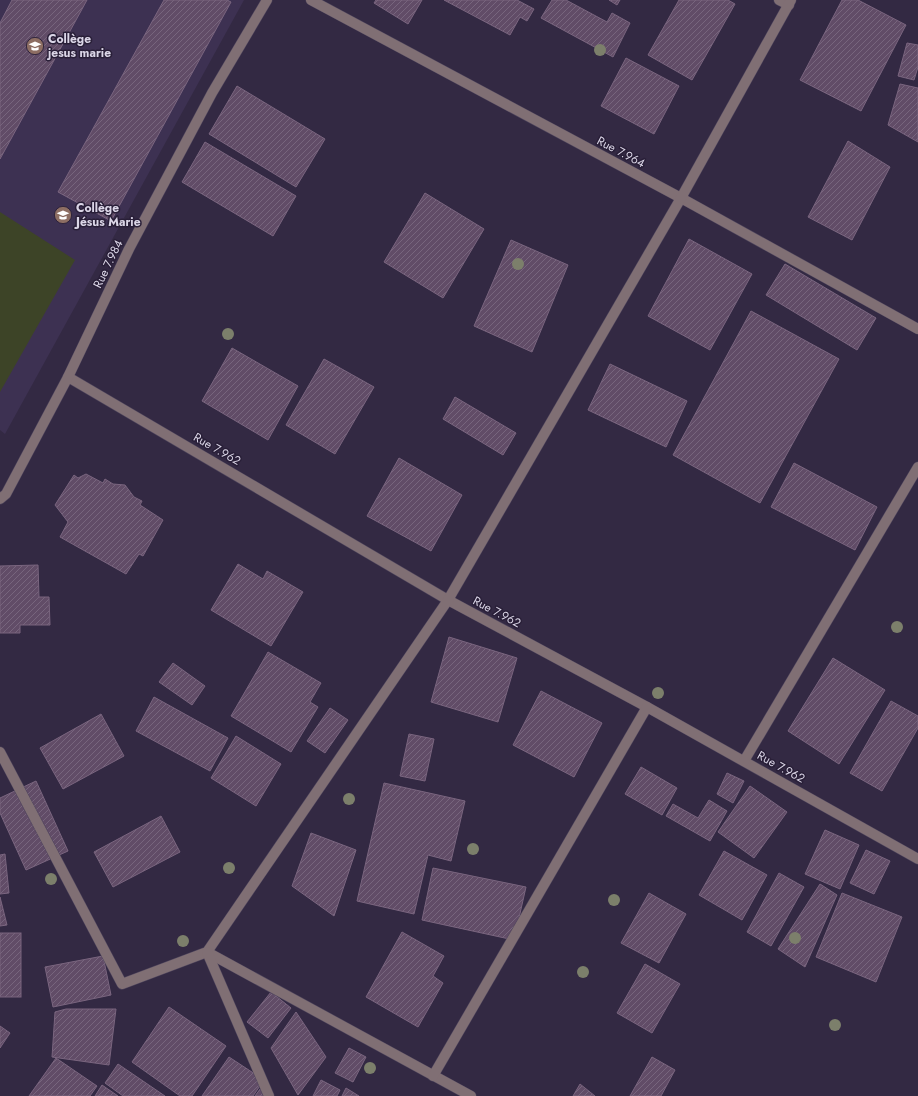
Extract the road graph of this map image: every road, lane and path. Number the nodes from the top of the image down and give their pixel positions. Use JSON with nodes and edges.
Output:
{"nodes":[{"id":1,"x":267,"y":0,"type":"edge"},
{"id":2,"x":311,"y":0,"type":"edge"},
{"id":3,"x":779,"y":0,"type":"edge"},
{"id":4,"x":790,"y":3,"type":"edge"},
{"id":5,"x":681,"y":198,"type":"junction"},
{"id":6,"x":918,"y":329,"type":"edge"},
{"id":7,"x":68,"y":378,"type":"junction"},
{"id":8,"x":918,"y":467,"type":"edge"},
{"id":9,"x":0,"y":499,"type":"edge"},
{"id":10,"x":448,"y":600,"type":"junction"},
{"id":11,"x":647,"y":707,"type":"junction"},
{"id":12,"x":0,"y":752,"type":"edge"},
{"id":13,"x":744,"y":761,"type":"junction"},
{"id":14,"x":918,"y":859,"type":"edge"},
{"id":15,"x":208,"y":952,"type":"junction"},
{"id":16,"x":433,"y":1076,"type":"junction"},
{"id":17,"x":269,"y":1096,"type":"edge"},
{"id":18,"x":471,"y":1096,"type":"edge"}],
"edges":[{"from":1,"to":7,"type":"street","name":"Rue 7.984"},
{"from":2,"to":5,"type":"street","name":"Rue 7.964"},
{"from":3,"to":4,"type":"street"},
{"from":4,"to":5,"type":"street"},
{"from":5,"to":6,"type":"street","name":"Rue 7.964"},
{"from":5,"to":10,"type":"street"},
{"from":7,"to":9,"type":"street","name":"Rue 7.984"},
{"from":7,"to":10,"type":"street","name":"Rue 7.962"},
{"from":8,"to":13,"type":"street"},
{"from":10,"to":11,"type":"street","name":"Rue 7.962"},
{"from":10,"to":15,"type":"street"},
{"from":11,"to":13,"type":"street","name":"Rue 7.962"},
{"from":11,"to":16,"type":"street"},
{"from":12,"to":15,"type":"street"},
{"from":13,"to":14,"type":"street","name":"Rue 7.962"},
{"from":15,"to":16,"type":"street"},
{"from":15,"to":17,"type":"street"},
{"from":16,"to":18,"type":"street"}]}
